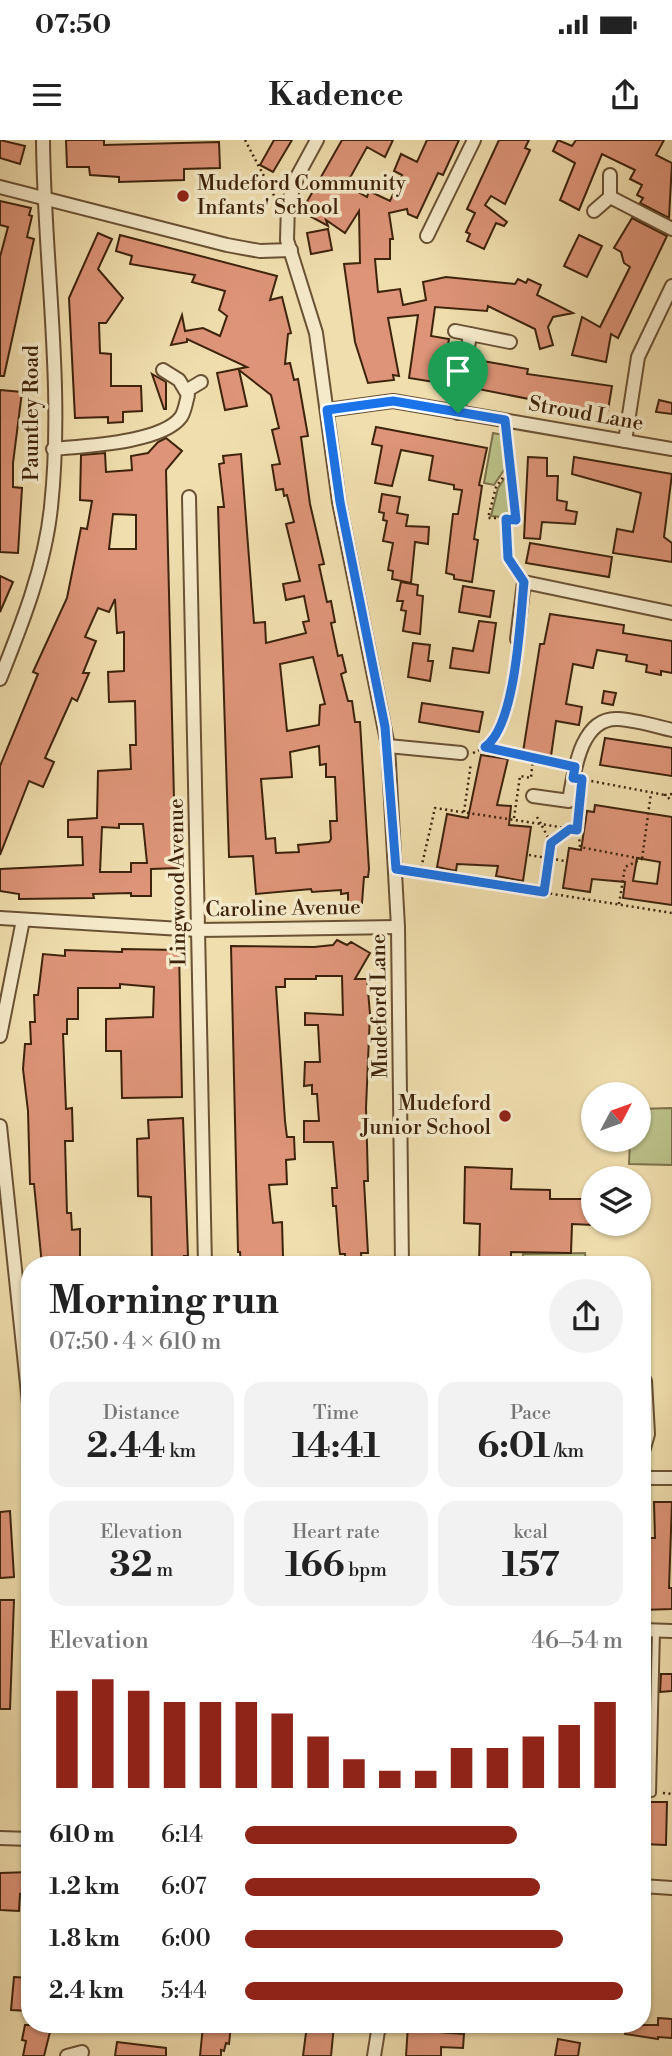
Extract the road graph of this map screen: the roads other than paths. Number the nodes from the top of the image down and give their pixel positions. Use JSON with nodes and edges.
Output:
{"nodes":[{"id":1,"x":43,"y":140,"type":"edge"},
{"id":2,"x":317,"y":140,"type":"edge"},
{"id":3,"x":474,"y":140,"type":"edge"},
{"id":4,"x":610,"y":176,"type":"dead end"},
{"id":5,"x":0,"y":187,"type":"edge"},
{"id":6,"x":610,"y":197,"type":"junction"},
{"id":7,"x":43,"y":199,"type":"junction"},
{"id":8,"x":594,"y":211,"type":"dead end"},
{"id":9,"x":672,"y":229,"type":"edge"},
{"id":10,"x":427,"y":236,"type":"dead end"},
{"id":11,"x":291,"y":250,"type":"junction"},
{"id":12,"x":672,"y":286,"type":"edge"},
{"id":13,"x":455,"y":331,"type":"dead end"},
{"id":14,"x":470,"y":334,"type":"junction"},
{"id":15,"x":510,"y":342,"type":"dead end"},
{"id":16,"x":163,"y":370,"type":"dead end"},
{"id":17,"x":201,"y":382,"type":"dead end"},
{"id":18,"x":186,"y":391,"type":"junction"},
{"id":19,"x":327,"y":410,"type":"junction"},
{"id":20,"x":458,"y":413,"type":"junction"},
{"id":21,"x":625,"y":441,"type":"junction"},
{"id":22,"x":53,"y":449,"type":"junction"},
{"id":23,"x":672,"y":449,"type":"edge"},
{"id":24,"x":188,"y":497,"type":"dead end"},
{"id":25,"x":506,"y":519,"type":"road end"},
{"id":26,"x":524,"y":582,"type":"junction"},
{"id":27,"x":672,"y":613,"type":"edge"},
{"id":28,"x":517,"y":639,"type":"road end"},
{"id":29,"x":0,"y":680,"type":"edge"},
{"id":30,"x":672,"y":730,"type":"edge"},
{"id":31,"x":388,"y":746,"type":"junction"},
{"id":32,"x":467,"y":753,"type":"road end"},
{"id":33,"x":533,"y":796,"type":"dead end"},
{"id":34,"x":0,"y":918,"type":"edge"},
{"id":35,"x":23,"y":920,"type":"junction"},
{"id":36,"x":398,"y":927,"type":"junction"},
{"id":37,"x":198,"y":930,"type":"junction"},
{"id":38,"x":0,"y":1036,"type":"edge"},
{"id":39,"x":0,"y":1126,"type":"edge"},
{"id":40,"x":205,"y":1256,"type":"edge"},
{"id":41,"x":402,"y":1256,"type":"edge"},
{"id":42,"x":21,"y":1327,"type":"edge"},
{"id":43,"x":651,"y":1478,"type":"edge"},
{"id":44,"x":672,"y":1478,"type":"edge"},
{"id":45,"x":651,"y":1631,"type":"edge"},
{"id":46,"x":656,"y":1631,"type":"junction"},
{"id":47,"x":672,"y":1631,"type":"edge"},
{"id":48,"x":652,"y":1793,"type":"dead end"},
{"id":49,"x":0,"y":1838,"type":"edge"},
{"id":50,"x":21,"y":1839,"type":"edge"},
{"id":51,"x":651,"y":1887,"type":"edge"},
{"id":52,"x":672,"y":1888,"type":"edge"},
{"id":53,"x":378,"y":2033,"type":"edge"},
{"id":54,"x":67,"y":2056,"type":"edge"},
{"id":55,"x":81,"y":2056,"type":"edge"},
{"id":56,"x":374,"y":2056,"type":"edge"}],
"edges":[{"from":1,"to":7,"type":"street","name":"Pauntley Road"},
{"from":2,"to":11,"type":"street","name":"Mudeford Lane"},
{"from":3,"to":10,"type":"street"},
{"from":4,"to":6,"type":"street"},
{"from":5,"to":7,"type":"street"},
{"from":6,"to":8,"type":"street"},
{"from":6,"to":9,"type":"street"},
{"from":7,"to":11,"type":"street"},
{"from":7,"to":22,"type":"street","name":"Pauntley Road"},
{"from":11,"to":19,"type":"street","name":"Mudeford Lane"},
{"from":12,"to":21,"type":"street"},
{"from":13,"to":14,"type":"street"},
{"from":14,"to":15,"type":"street"},
{"from":14,"to":20,"type":"street"},
{"from":16,"to":18,"type":"street"},
{"from":17,"to":18,"type":"street"},
{"from":18,"to":22,"type":"street"},
{"from":19,"to":20,"type":"street","name":"Stroud Lane"},
{"from":19,"to":31,"type":"street","name":"Mudeford Lane"},
{"from":20,"to":21,"type":"street","name":"Stroud Lane"},
{"from":21,"to":23,"type":"street","name":"Stroud Lane"},
{"from":22,"to":29,"type":"street","name":"Pauntley Road"},
{"from":24,"to":37,"type":"street","name":"Lingwood Avenue"},
{"from":25,"to":26,"type":"lane"},
{"from":26,"to":27,"type":"street"},
{"from":26,"to":28,"type":"street"},
{"from":30,"to":33,"type":"street"},
{"from":31,"to":32,"type":"street"},
{"from":31,"to":36,"type":"street","name":"Mudeford Lane"},
{"from":34,"to":35,"type":"street","name":"Caroline Avenue"},
{"from":35,"to":37,"type":"street","name":"Caroline Avenue"},
{"from":35,"to":38,"type":"street"},
{"from":36,"to":37,"type":"street","name":"Caroline Avenue"},
{"from":36,"to":41,"type":"street","name":"Mudeford Lane"},
{"from":37,"to":40,"type":"street","name":"Lingwood Avenue"},
{"from":39,"to":42,"type":"street"},
{"from":43,"to":44,"type":"street"},
{"from":45,"to":46,"type":"street"},
{"from":46,"to":47,"type":"street"},
{"from":46,"to":48,"type":"lane"},
{"from":49,"to":50,"type":"street"},
{"from":51,"to":52,"type":"street"},
{"from":53,"to":56,"type":"street"},
{"from":54,"to":55,"type":"street"}]}
